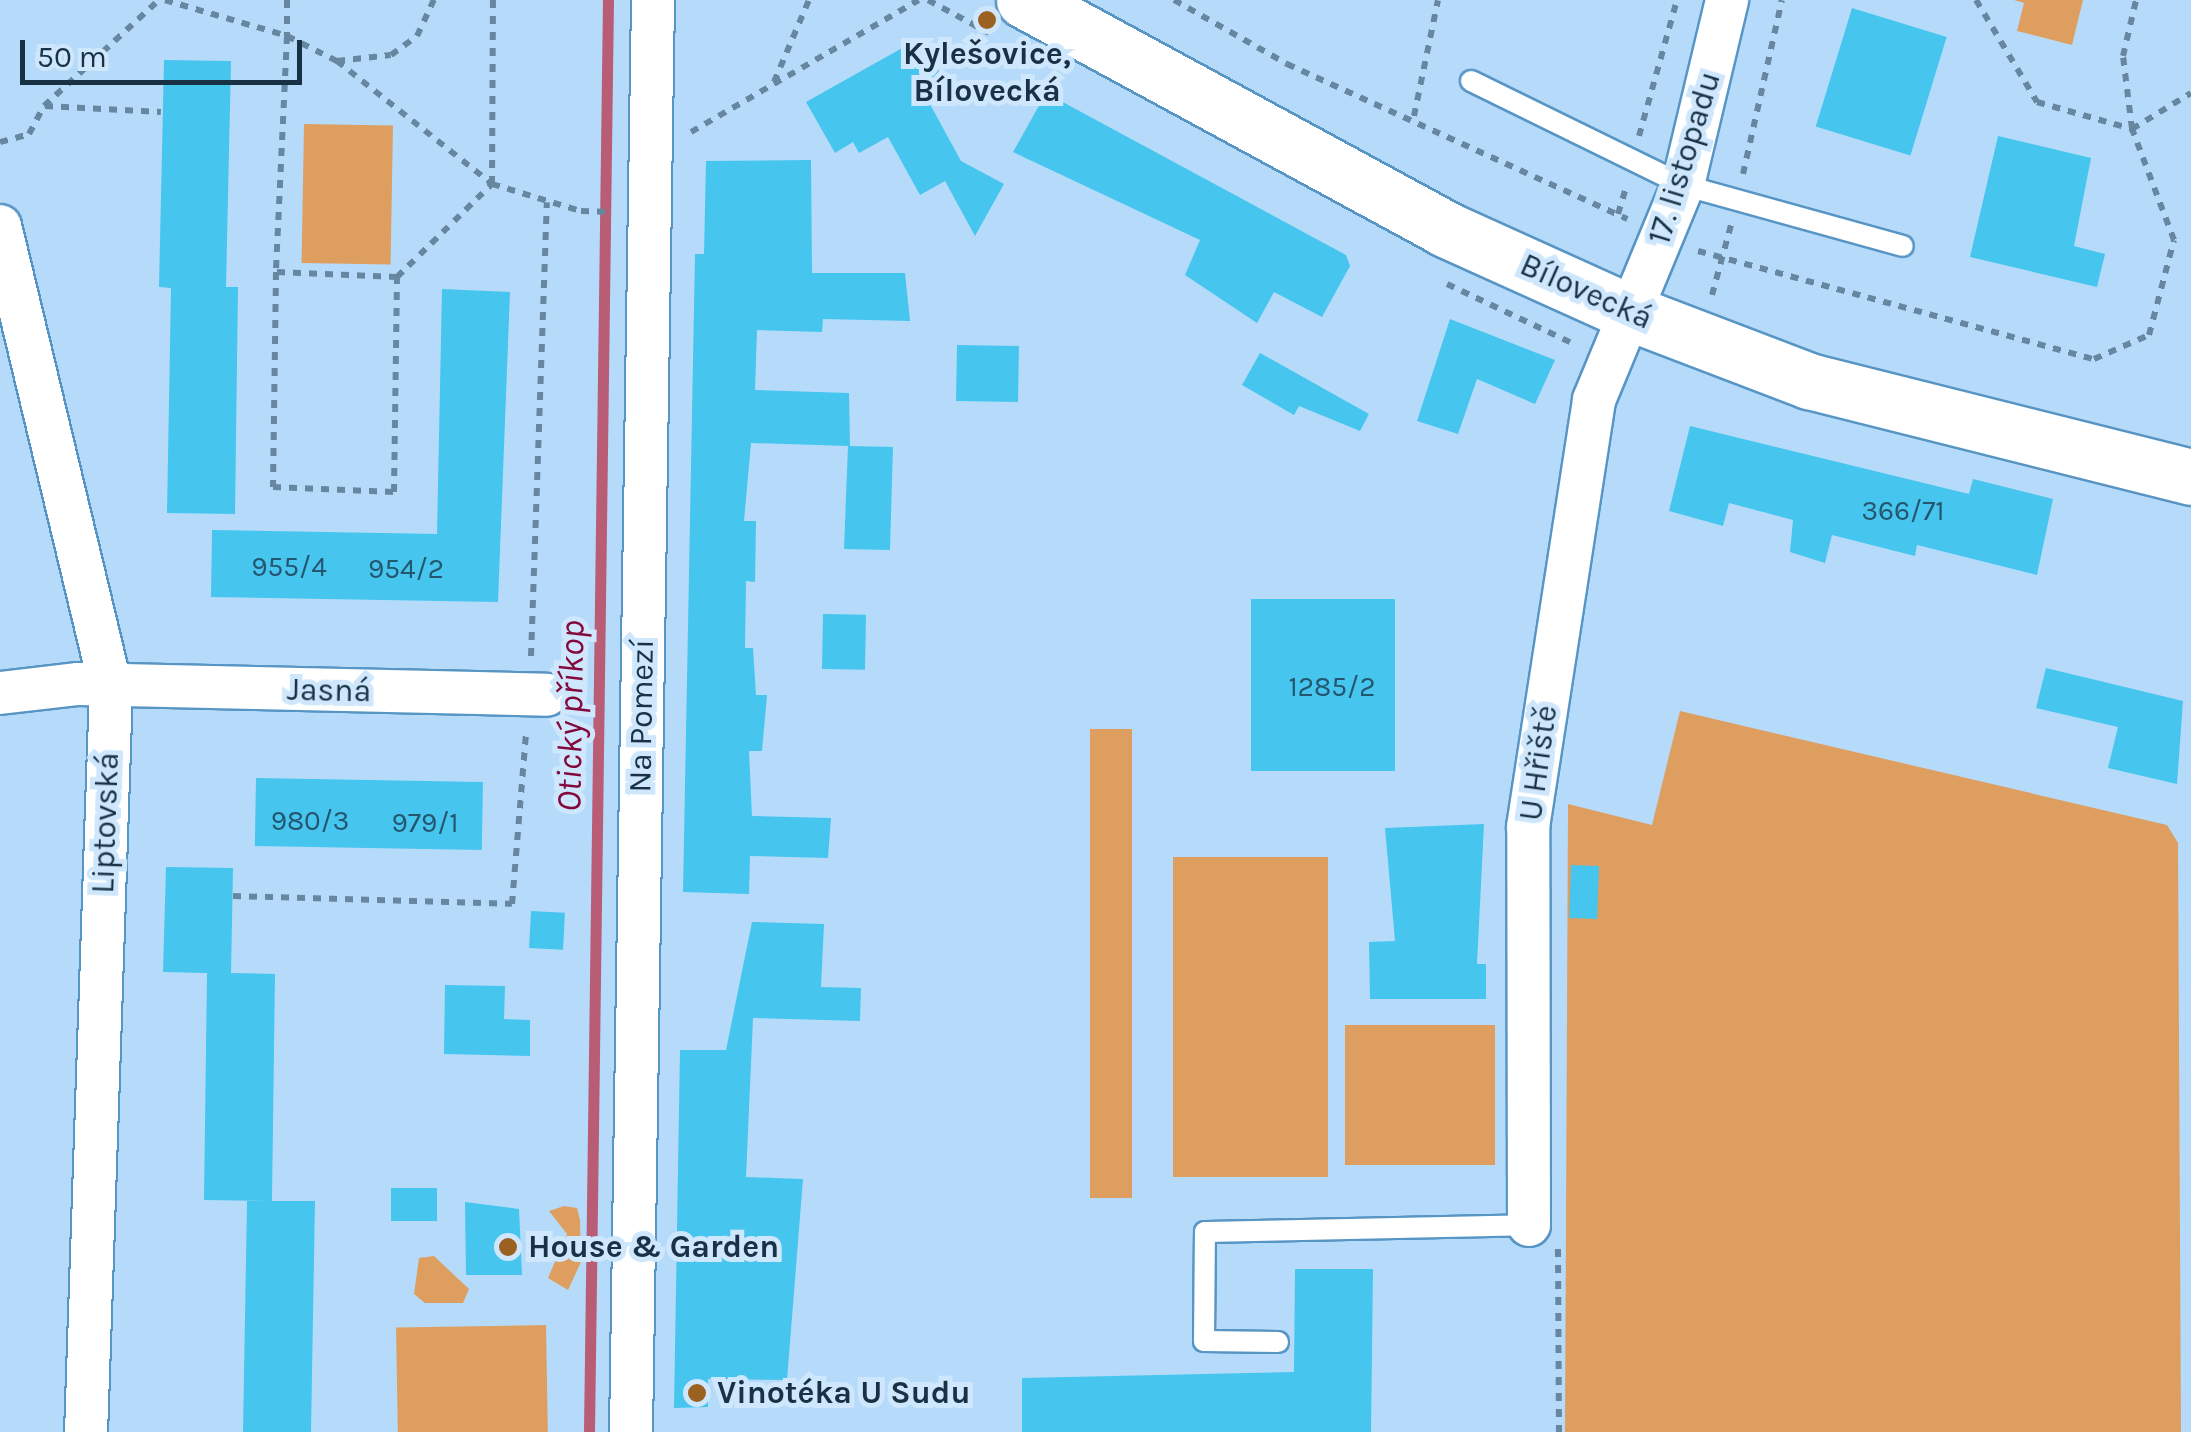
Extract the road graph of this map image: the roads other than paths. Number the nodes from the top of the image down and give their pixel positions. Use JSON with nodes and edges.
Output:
{"nodes":[{"id":1,"x":652,"y":0,"type":"edge"},
{"id":2,"x":1024,"y":0,"type":"edge"},
{"id":3,"x":1727,"y":0,"type":"edge"},
{"id":4,"x":1471,"y":81,"type":"dead end"},
{"id":5,"x":1683,"y":185,"type":"junction"},
{"id":6,"x":0,"y":226,"type":"edge"},
{"id":7,"x":1903,"y":246,"type":"dead end"},
{"id":8,"x":1632,"y":314,"type":"junction"},
{"id":9,"x":2191,"y":477,"type":"edge"},
{"id":10,"x":111,"y":688,"type":"junction"},
{"id":11,"x":0,"y":693,"type":"edge"},
{"id":12,"x":546,"y":696,"type":"dead end"},
{"id":13,"x":1543,"y":1235,"type":"joint"},
{"id":14,"x":1278,"y":1342,"type":"dead end"},
{"id":15,"x":86,"y":1432,"type":"edge"},
{"id":16,"x":631,"y":1432,"type":"edge"}],
"edges":[{"from":1,"to":16,"type":"street","name":"Na Pomezí"},
{"from":2,"to":8,"type":"main road","name":"Bílovecká"},
{"from":3,"to":5,"type":"street","name":"17. listopadu"},
{"from":4,"to":5,"type":"lane"},
{"from":5,"to":7,"type":"lane"},
{"from":5,"to":8,"type":"street","name":"17. listopadu"},
{"from":6,"to":10,"type":"street","name":"Liptovská"},
{"from":8,"to":9,"type":"main road","name":"Bílovecká"},
{"from":8,"to":13,"type":"street","name":"U Hřiště"},
{"from":10,"to":11,"type":"street","name":"Jasná"},
{"from":10,"to":12,"type":"street","name":"Jasná"},
{"from":10,"to":15,"type":"street","name":"Liptovská"},
{"from":13,"to":14,"type":"lane"}]}
